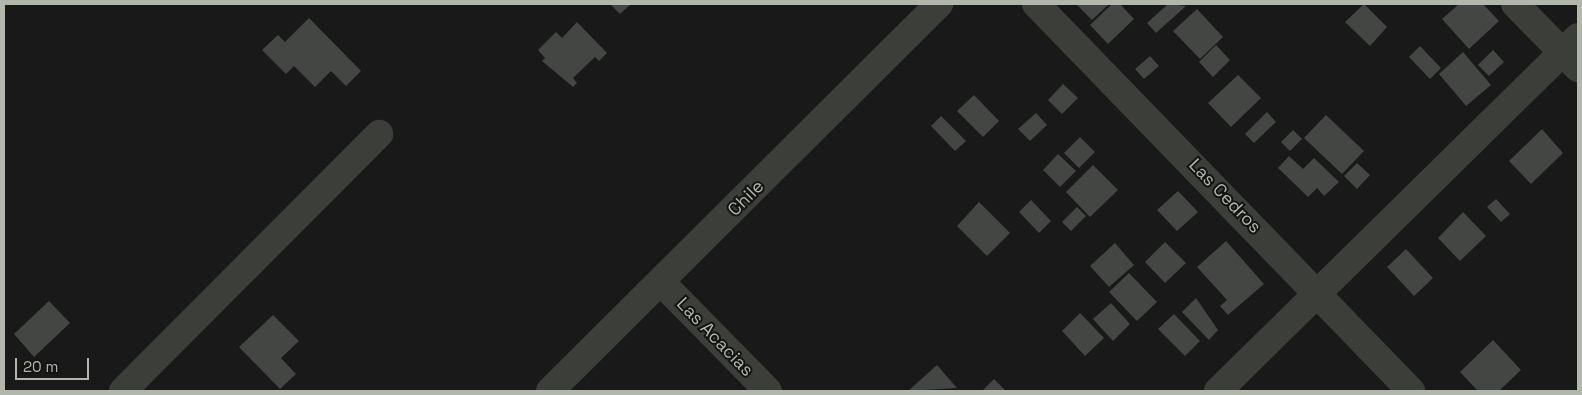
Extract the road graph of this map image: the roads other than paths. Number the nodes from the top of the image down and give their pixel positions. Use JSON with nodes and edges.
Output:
{"nodes":[{"id":1,"x":939,"y":4,"type":"edge"},
{"id":2,"x":1036,"y":4,"type":"edge"},
{"id":3,"x":1515,"y":4,"type":"edge"},
{"id":4,"x":1573,"y":53,"type":"edge"},
{"id":5,"x":379,"y":134,"type":"dead end"},
{"id":6,"x":662,"y":283,"type":"junction"},
{"id":7,"x":1319,"y":293,"type":"junction"},
{"id":8,"x":123,"y":391,"type":"edge"},
{"id":9,"x":550,"y":391,"type":"edge"},
{"id":10,"x":768,"y":391,"type":"edge"},
{"id":11,"x":1218,"y":391,"type":"edge"},
{"id":12,"x":1411,"y":391,"type":"edge"}],
"edges":[{"from":1,"to":6,"type":"street","name":"Chile"},
{"from":2,"to":7,"type":"street","name":"Las Cedros"},
{"from":3,"to":4,"type":"street"},
{"from":4,"to":7,"type":"street"},
{"from":5,"to":8,"type":"street"},
{"from":6,"to":9,"type":"street","name":"Chile"},
{"from":6,"to":10,"type":"street","name":"Las Acacias"},
{"from":7,"to":11,"type":"street"},
{"from":7,"to":12,"type":"street","name":"Las Cedros"}]}
